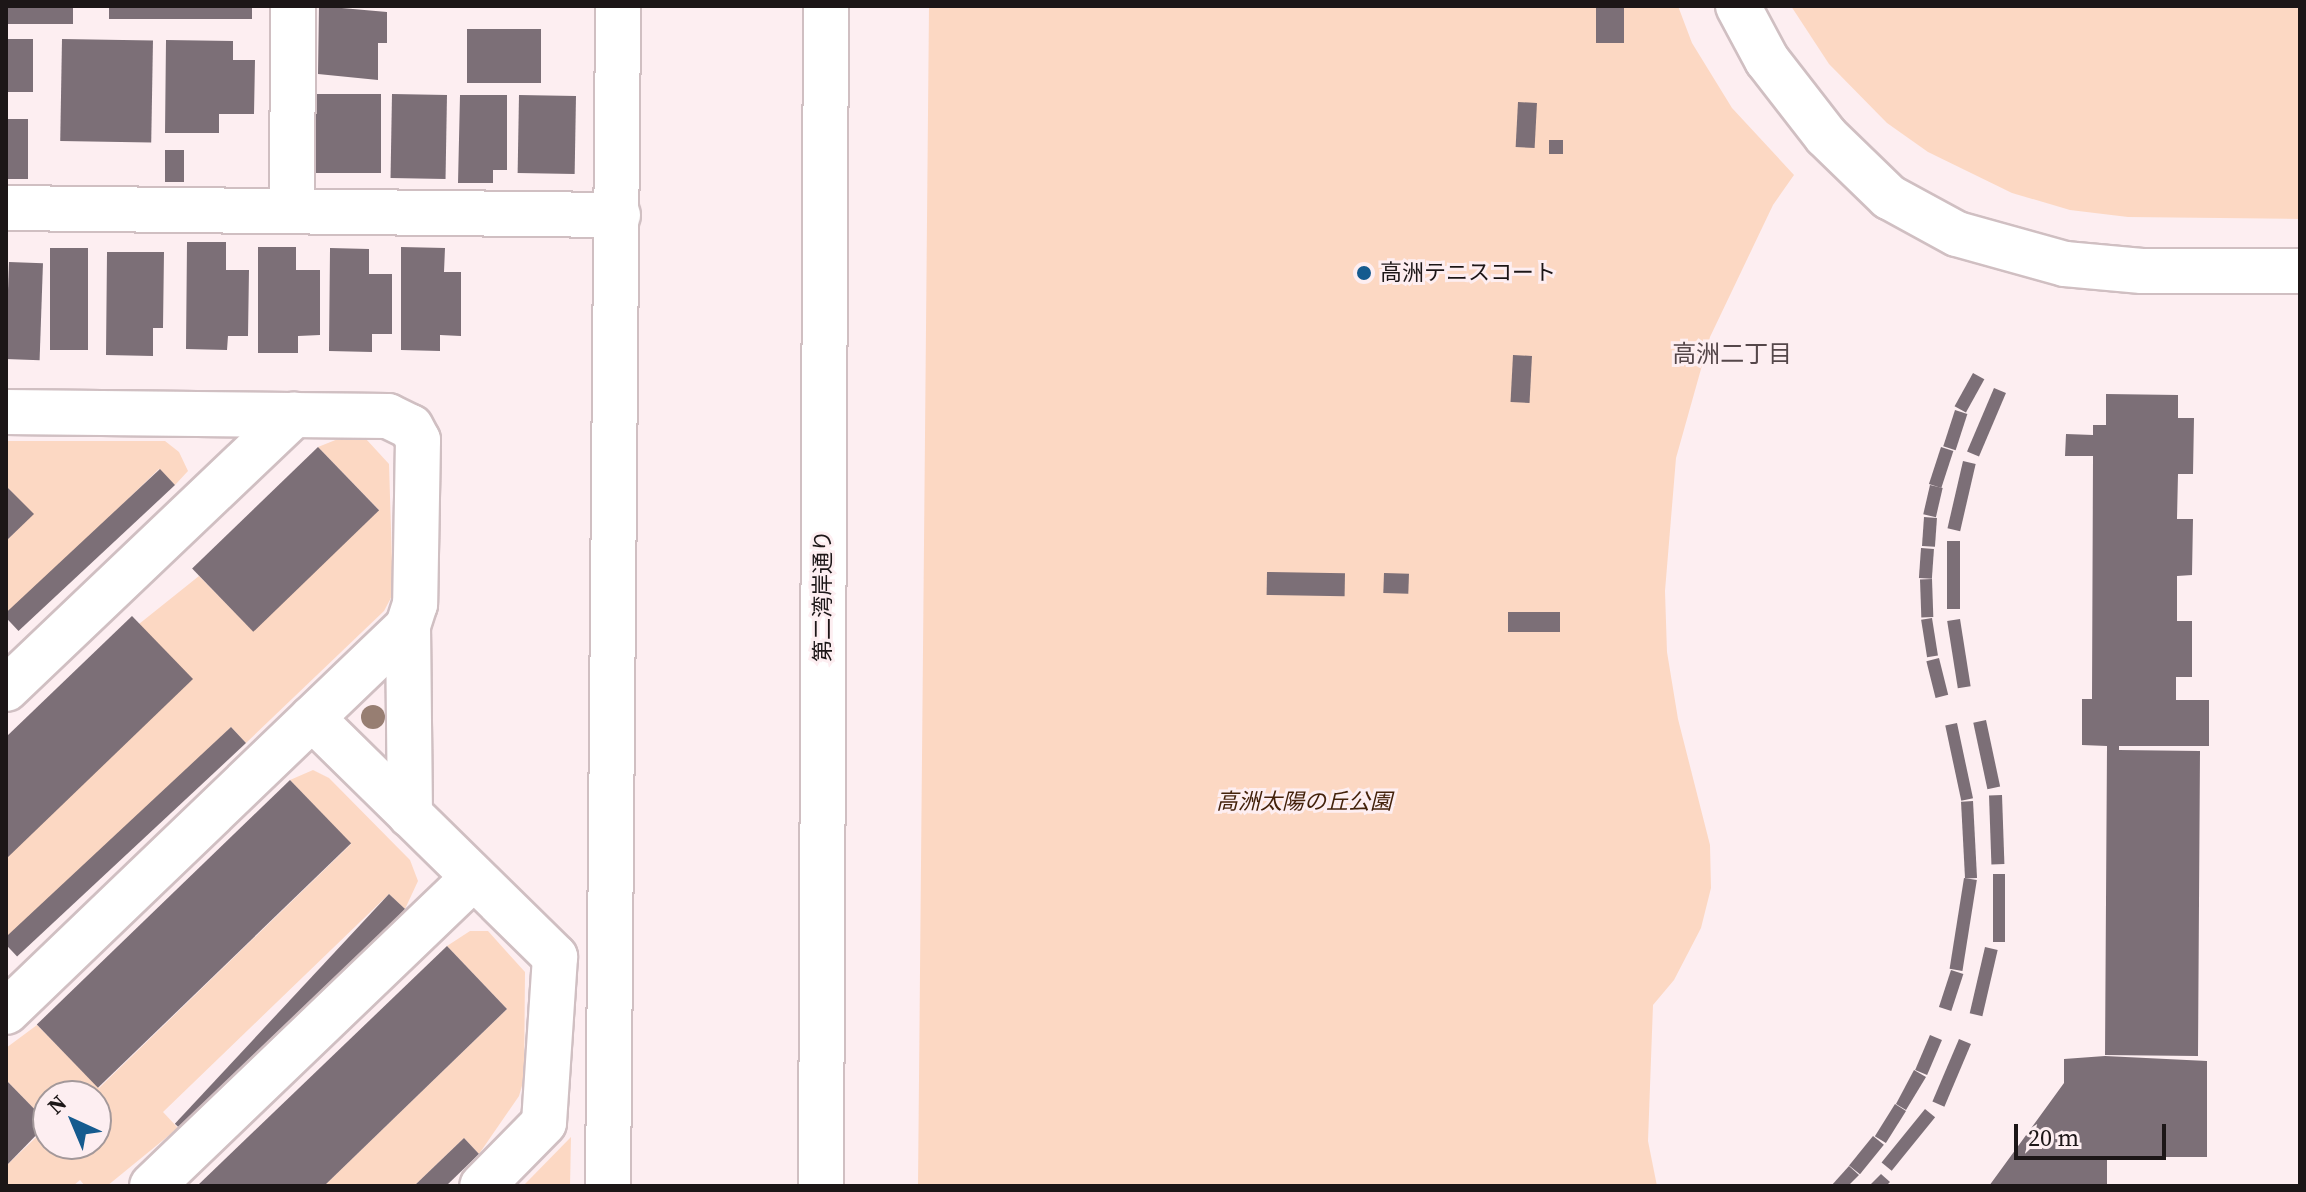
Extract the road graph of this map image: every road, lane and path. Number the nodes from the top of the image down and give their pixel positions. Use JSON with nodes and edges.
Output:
{"nodes":[{"id":1,"x":293,"y":6,"type":"edge"},
{"id":2,"x":618,"y":6,"type":"edge"},
{"id":3,"x":826,"y":6,"type":"edge"},
{"id":4,"x":1738,"y":6,"type":"edge"},
{"id":5,"x":6,"y":208,"type":"edge"},
{"id":6,"x":292,"y":211,"type":"junction"},
{"id":7,"x":618,"y":215,"type":"junction"},
{"id":8,"x":2300,"y":271,"type":"edge"},
{"id":9,"x":6,"y":412,"type":"edge"},
{"id":10,"x":294,"y":415,"type":"junction"},
{"id":11,"x":408,"y":626,"type":"junction"},
{"id":12,"x":6,"y":689,"type":"edge"},
{"id":13,"x":312,"y":718,"type":"junction"},
{"id":14,"x":410,"y":815,"type":"junction"},
{"id":15,"x":473,"y":878,"type":"junction"},
{"id":16,"x":6,"y":1012,"type":"edge"},
{"id":17,"x":152,"y":1186,"type":"edge"},
{"id":18,"x":482,"y":1186,"type":"edge"},
{"id":19,"x":608,"y":1186,"type":"edge"},
{"id":20,"x":821,"y":1186,"type":"edge"}],
"edges":[{"from":1,"to":6,"type":"street"},
{"from":2,"to":7,"type":"street"},
{"from":3,"to":20,"type":"street","name":"第二湾岸通り"},
{"from":4,"to":8,"type":"street"},
{"from":5,"to":6,"type":"street"},
{"from":6,"to":7,"type":"street"},
{"from":7,"to":19,"type":"street"},
{"from":9,"to":10,"type":"street"},
{"from":10,"to":11,"type":"street"},
{"from":10,"to":12,"type":"street"},
{"from":11,"to":13,"type":"street"},
{"from":11,"to":14,"type":"street"},
{"from":13,"to":14,"type":"street"},
{"from":13,"to":16,"type":"street"},
{"from":14,"to":15,"type":"street"},
{"from":15,"to":17,"type":"street"},
{"from":15,"to":18,"type":"street"}]}
